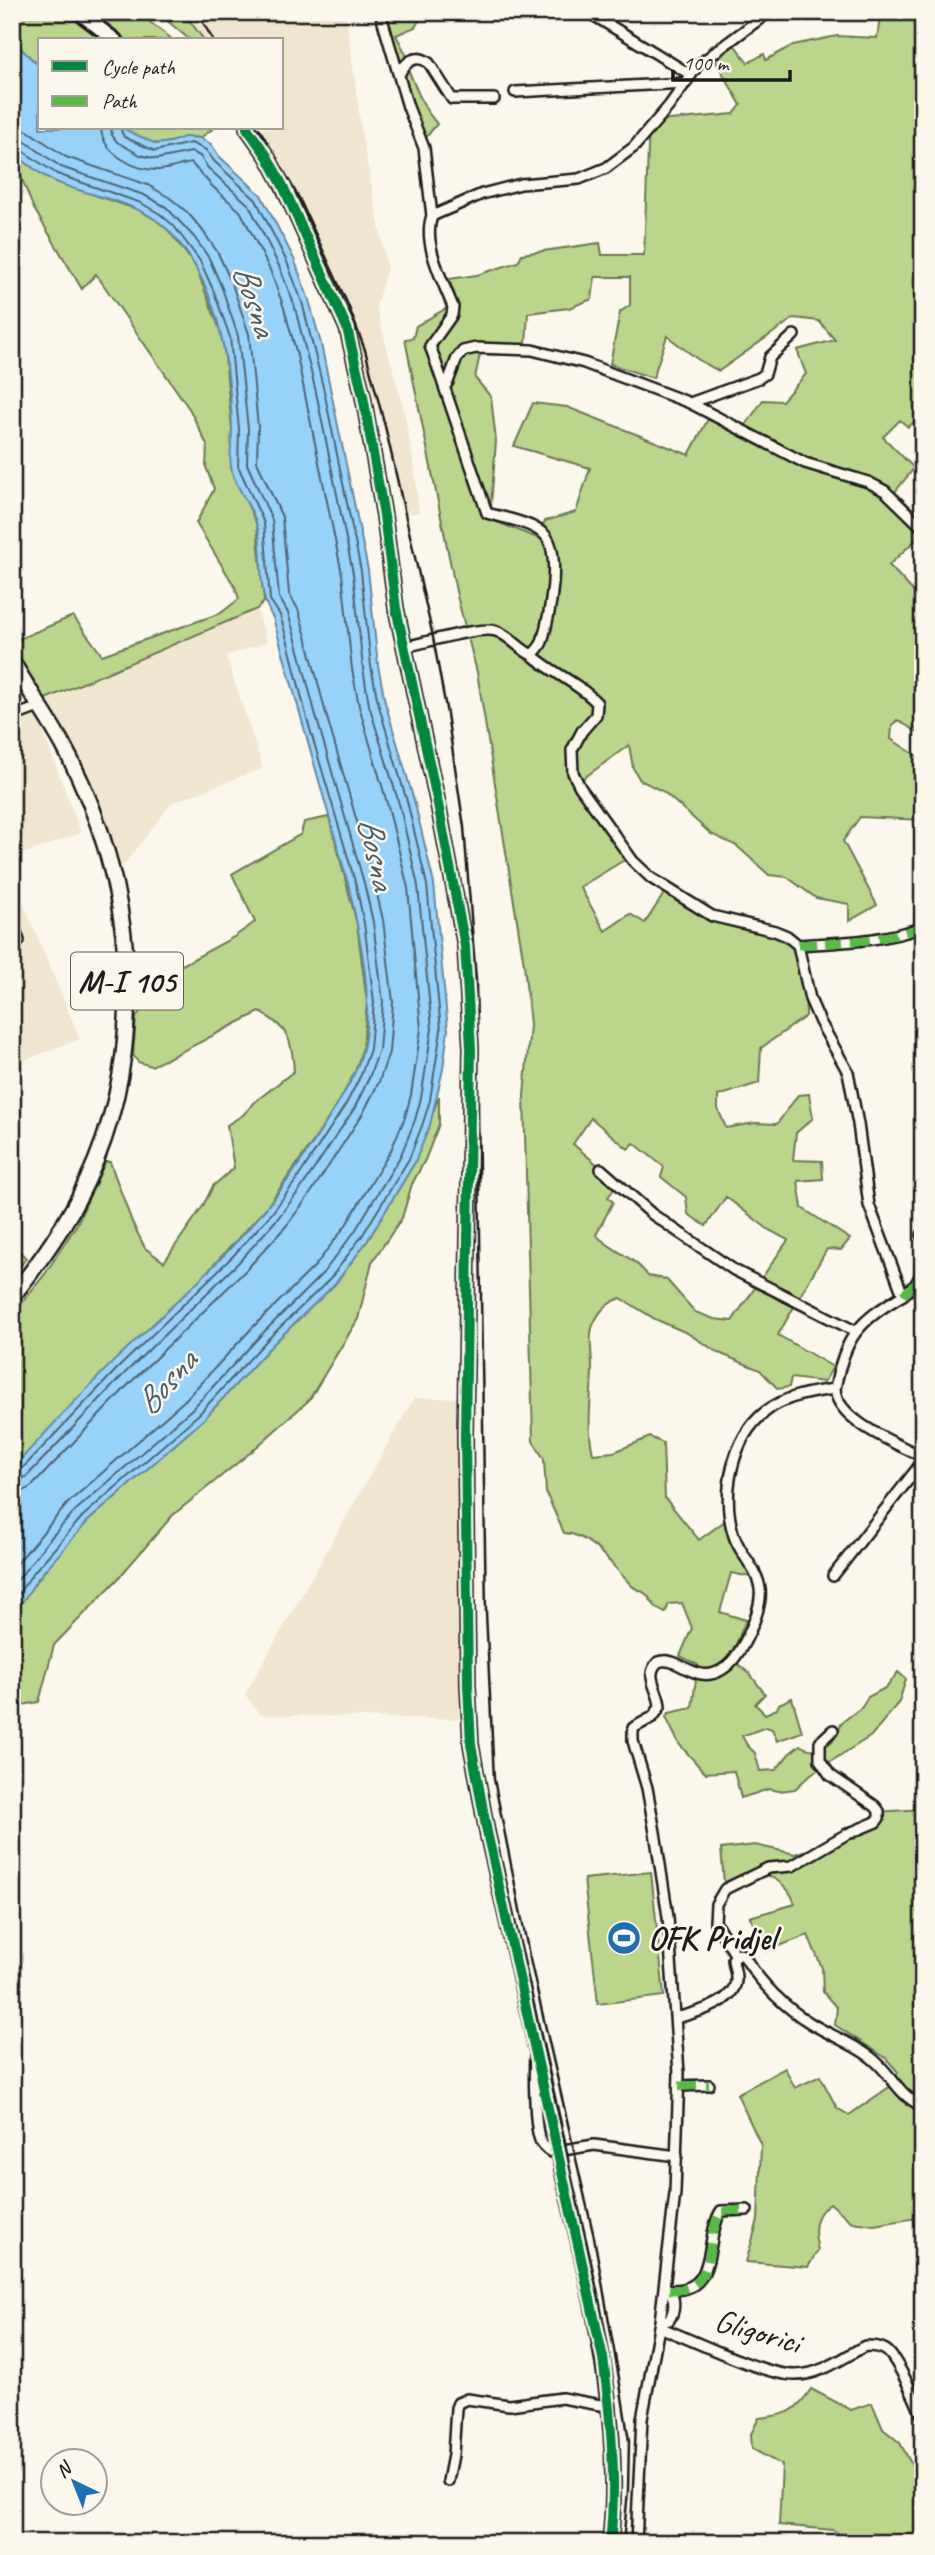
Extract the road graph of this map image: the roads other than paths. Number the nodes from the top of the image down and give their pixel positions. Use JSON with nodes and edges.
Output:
{"nodes":[{"id":1,"x":78,"y":12,"type":"edge"},
{"id":2,"x":380,"y":12,"type":"edge"},
{"id":3,"x":588,"y":12,"type":"edge"},
{"id":4,"x":769,"y":12,"type":"edge"},
{"id":5,"x":112,"y":38,"type":"edge"},
{"id":6,"x":399,"y":75,"type":"junction"},
{"id":7,"x":688,"y":79,"type":"junction"},
{"id":8,"x":515,"y":92,"type":"dead end"},
{"id":9,"x":494,"y":99,"type":"dead end"},
{"id":10,"x":249,"y":130,"type":"edge"},
{"id":11,"x":432,"y":216,"type":"junction"},
{"id":12,"x":794,"y":335,"type":"dead end"},
{"id":13,"x":445,"y":386,"type":"junction"},
{"id":14,"x":690,"y":403,"type":"junction"},
{"id":15,"x":923,"y":528,"type":"edge"},
{"id":16,"x":404,"y":647,"type":"junction"},
{"id":17,"x":532,"y":655,"type":"junction"},
{"id":18,"x":12,"y":661,"type":"edge"},
{"id":19,"x":39,"y":707,"type":"junction"},
{"id":20,"x":12,"y":717,"type":"edge"},
{"id":21,"x":12,"y":920,"type":"edge"},
{"id":22,"x":923,"y":927,"type":"edge"},
{"id":23,"x":12,"y":944,"type":"edge"},
{"id":24,"x":797,"y":945,"type":"junction"},
{"id":25,"x":601,"y":1169,"type":"dead end"},
{"id":26,"x":923,"y":1270,"type":"edge"},
{"id":27,"x":903,"y":1296,"type":"junction"},
{"id":28,"x":12,"y":1297,"type":"edge"},
{"id":29,"x":855,"y":1331,"type":"junction"},
{"id":30,"x":835,"y":1389,"type":"junction"},
{"id":31,"x":923,"y":1459,"type":"edge"},
{"id":32,"x":833,"y":1576,"type":"dead end"},
{"id":33,"x":833,"y":1730,"type":"dead end"},
{"id":34,"x":736,"y":1956,"type":"junction"},
{"id":35,"x":676,"y":2018,"type":"junction"},
{"id":36,"x":536,"y":2052,"type":"junction"},
{"id":37,"x":678,"y":2085,"type":"junction"},
{"id":38,"x":709,"y":2085,"type":"dead end"},
{"id":39,"x":923,"y":2106,"type":"edge"},
{"id":40,"x":677,"y":2156,"type":"junction"},
{"id":41,"x":747,"y":2210,"type":"dead end"},
{"id":42,"x":666,"y":2288,"type":"junction"},
{"id":43,"x":659,"y":2324,"type":"junction"},
{"id":44,"x":920,"y":2400,"type":"edge"},
{"id":45,"x":610,"y":2404,"type":"junction"},
{"id":46,"x":923,"y":2418,"type":"edge"},
{"id":47,"x":448,"y":2482,"type":"dead end"},
{"id":48,"x":610,"y":2543,"type":"edge"},
{"id":49,"x":636,"y":2543,"type":"edge"}],
"edges":[{"from":1,"to":5,"type":"main road"},
{"from":2,"to":6,"type":"street"},
{"from":3,"to":7,"type":"street"},
{"from":4,"to":7,"type":"street"},
{"from":6,"to":9,"type":"street"},
{"from":6,"to":11,"type":"street"},
{"from":7,"to":8,"type":"street"},
{"from":7,"to":11,"type":"street"},
{"from":10,"to":16,"type":"main road"},
{"from":11,"to":13,"type":"street"},
{"from":12,"to":14,"type":"street"},
{"from":13,"to":14,"type":"street"},
{"from":13,"to":17,"type":"street"},
{"from":14,"to":15,"type":"street"},
{"from":16,"to":17,"type":"street"},
{"from":16,"to":36,"type":"main road"},
{"from":17,"to":24,"type":"street"},
{"from":18,"to":19,"type":"main road","number":"M-I 105"},
{"from":19,"to":20,"type":"street"},
{"from":19,"to":28,"type":"main road","number":"M-I 105"},
{"from":21,"to":23,"type":"street"},
{"from":22,"to":24,"type":"street"},
{"from":24,"to":27,"type":"street"},
{"from":25,"to":29,"type":"street"},
{"from":26,"to":27,"type":"street"},
{"from":27,"to":29,"type":"street"},
{"from":29,"to":30,"type":"street"},
{"from":30,"to":31,"type":"street"},
{"from":30,"to":35,"type":"street"},
{"from":31,"to":32,"type":"street"},
{"from":33,"to":34,"type":"street"},
{"from":34,"to":35,"type":"street"},
{"from":34,"to":39,"type":"street"},
{"from":35,"to":37,"type":"street"},
{"from":36,"to":40,"type":"street"},
{"from":36,"to":45,"type":"main road","bridge":true},
{"from":37,"to":38,"type":"street"},
{"from":37,"to":40,"type":"street"},
{"from":40,"to":42,"type":"street"},
{"from":41,"to":42,"type":"street"},
{"from":42,"to":43,"type":"street"},
{"from":43,"to":44,"type":"street","name":"Gligorici"},
{"from":43,"to":49,"type":"street"},
{"from":44,"to":46,"type":"street","name":"Gligorici"},
{"from":45,"to":47,"type":"street"},
{"from":45,"to":48,"type":"main road"}]}
